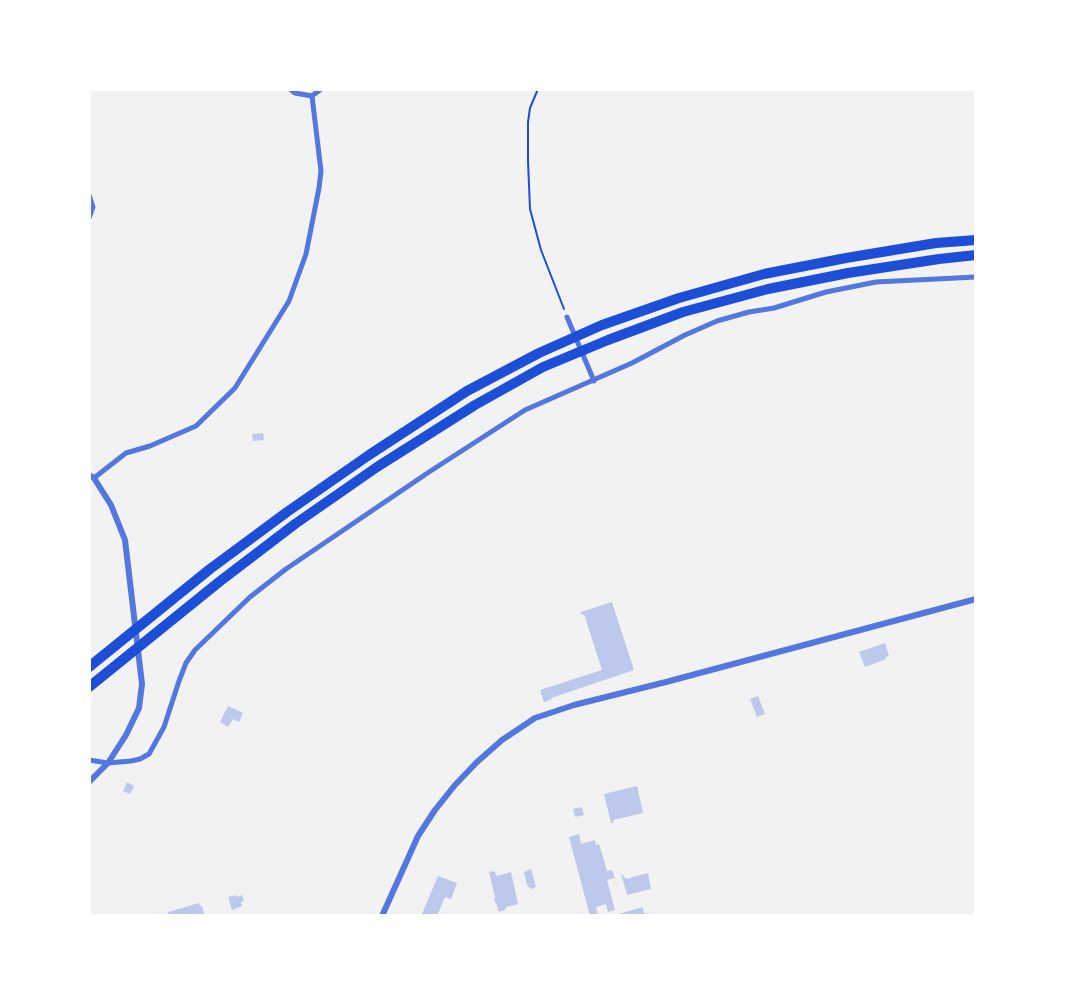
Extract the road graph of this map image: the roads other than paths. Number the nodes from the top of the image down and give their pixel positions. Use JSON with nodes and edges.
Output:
{"nodes":[{"id":1,"x":289,"y":89,"type":"edge"},
{"id":2,"x":321,"y":89,"type":"edge"},
{"id":3,"x":312,"y":96,"type":"junction"},
{"id":4,"x":89,"y":195,"type":"edge"},
{"id":5,"x":89,"y":218,"type":"edge"},
{"id":6,"x":976,"y":240,"type":"edge"},
{"id":7,"x":976,"y":256,"type":"edge"},
{"id":8,"x":976,"y":277,"type":"edge"},
{"id":9,"x":567,"y":317,"type":"road end"},
{"id":10,"x":594,"y":381,"type":"junction"},
{"id":11,"x":92,"y":477,"type":"edge"},
{"id":12,"x":976,"y":599,"type":"edge"},
{"id":13,"x":89,"y":667,"type":"edge"},
{"id":14,"x":89,"y":687,"type":"edge"},
{"id":15,"x":89,"y":760,"type":"edge"},
{"id":16,"x":108,"y":763,"type":"junction"},
{"id":17,"x":89,"y":782,"type":"edge"},
{"id":18,"x":382,"y":916,"type":"edge"}],
"edges":[{"from":1,"to":3,"type":"street"},
{"from":2,"to":3,"type":"street"},
{"from":3,"to":11,"type":"street"},
{"from":4,"to":5,"type":"street"},
{"from":6,"to":13,"type":"highway"},
{"from":7,"to":14,"type":"highway"},
{"from":8,"to":10,"type":"street"},
{"from":9,"to":10,"type":"street"},
{"from":10,"to":16,"type":"street"},
{"from":11,"to":16,"type":"street"},
{"from":12,"to":18,"type":"street"},
{"from":15,"to":16,"type":"street"},
{"from":16,"to":17,"type":"street"}]}
